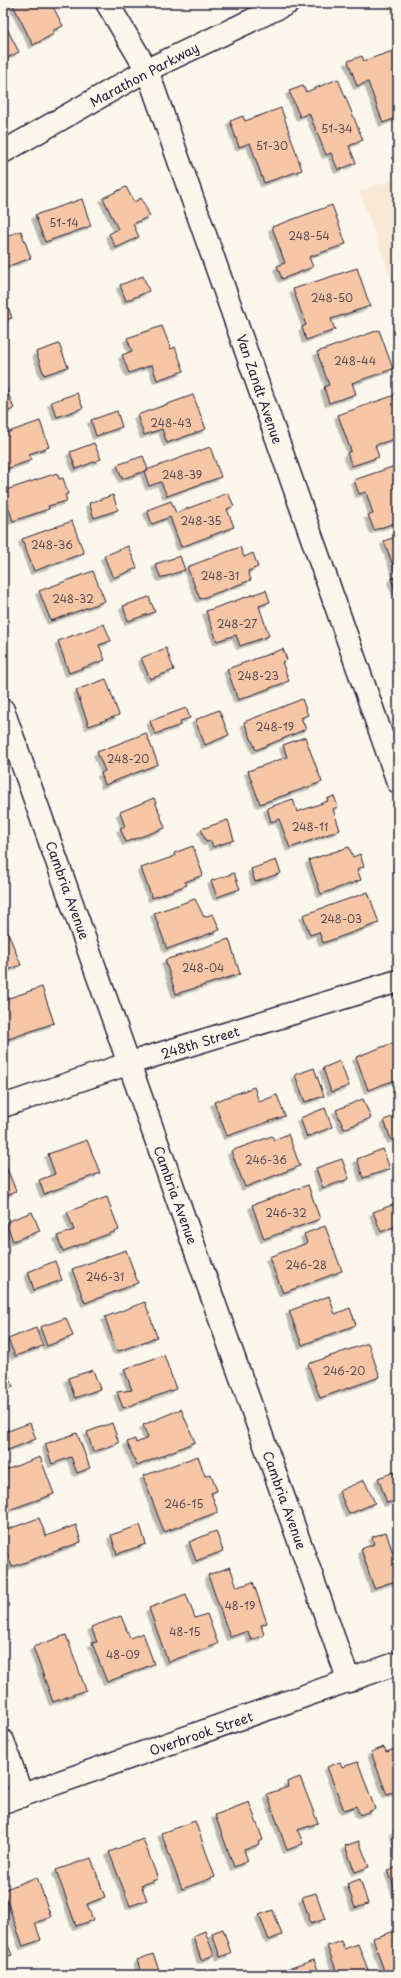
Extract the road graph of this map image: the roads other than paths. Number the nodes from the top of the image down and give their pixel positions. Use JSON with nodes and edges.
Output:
{"nodes":[{"id":1,"x":107,"y":3,"type":"edge"},
{"id":2,"x":288,"y":3,"type":"edge"},
{"id":3,"x":147,"y":70,"type":"junction"},
{"id":4,"x":3,"y":152,"type":"edge"},
{"id":5,"x":3,"y":710,"type":"edge"},
{"id":6,"x":398,"y":782,"type":"edge"},
{"id":7,"x":398,"y":981,"type":"edge"},
{"id":8,"x":130,"y":1063,"type":"junction"},
{"id":9,"x":3,"y":1106,"type":"edge"},
{"id":10,"x":398,"y":1663,"type":"edge"},
{"id":11,"x":349,"y":1681,"type":"junction"},
{"id":12,"x":3,"y":1741,"type":"edge"},
{"id":13,"x":13,"y":1799,"type":"edge"}],
"edges":[{"from":1,"to":3,"type":"street","name":"Van Zandt Avenue"},
{"from":2,"to":3,"type":"street","name":"Marathon Parkway"},
{"from":3,"to":4,"type":"street","name":"Marathon Parkway"},
{"from":3,"to":6,"type":"street","name":"Van Zandt Avenue"},
{"from":5,"to":8,"type":"street","name":"Cambria Avenue"},
{"from":7,"to":8,"type":"street","name":"248th Street"},
{"from":8,"to":9,"type":"street","name":"248th Street"},
{"from":8,"to":11,"type":"street","name":"Cambria Avenue"},
{"from":10,"to":11,"type":"street","name":"Overbrook Street"},
{"from":11,"to":13,"type":"street","name":"Overbrook Street"},
{"from":12,"to":13,"type":"street"}]}
